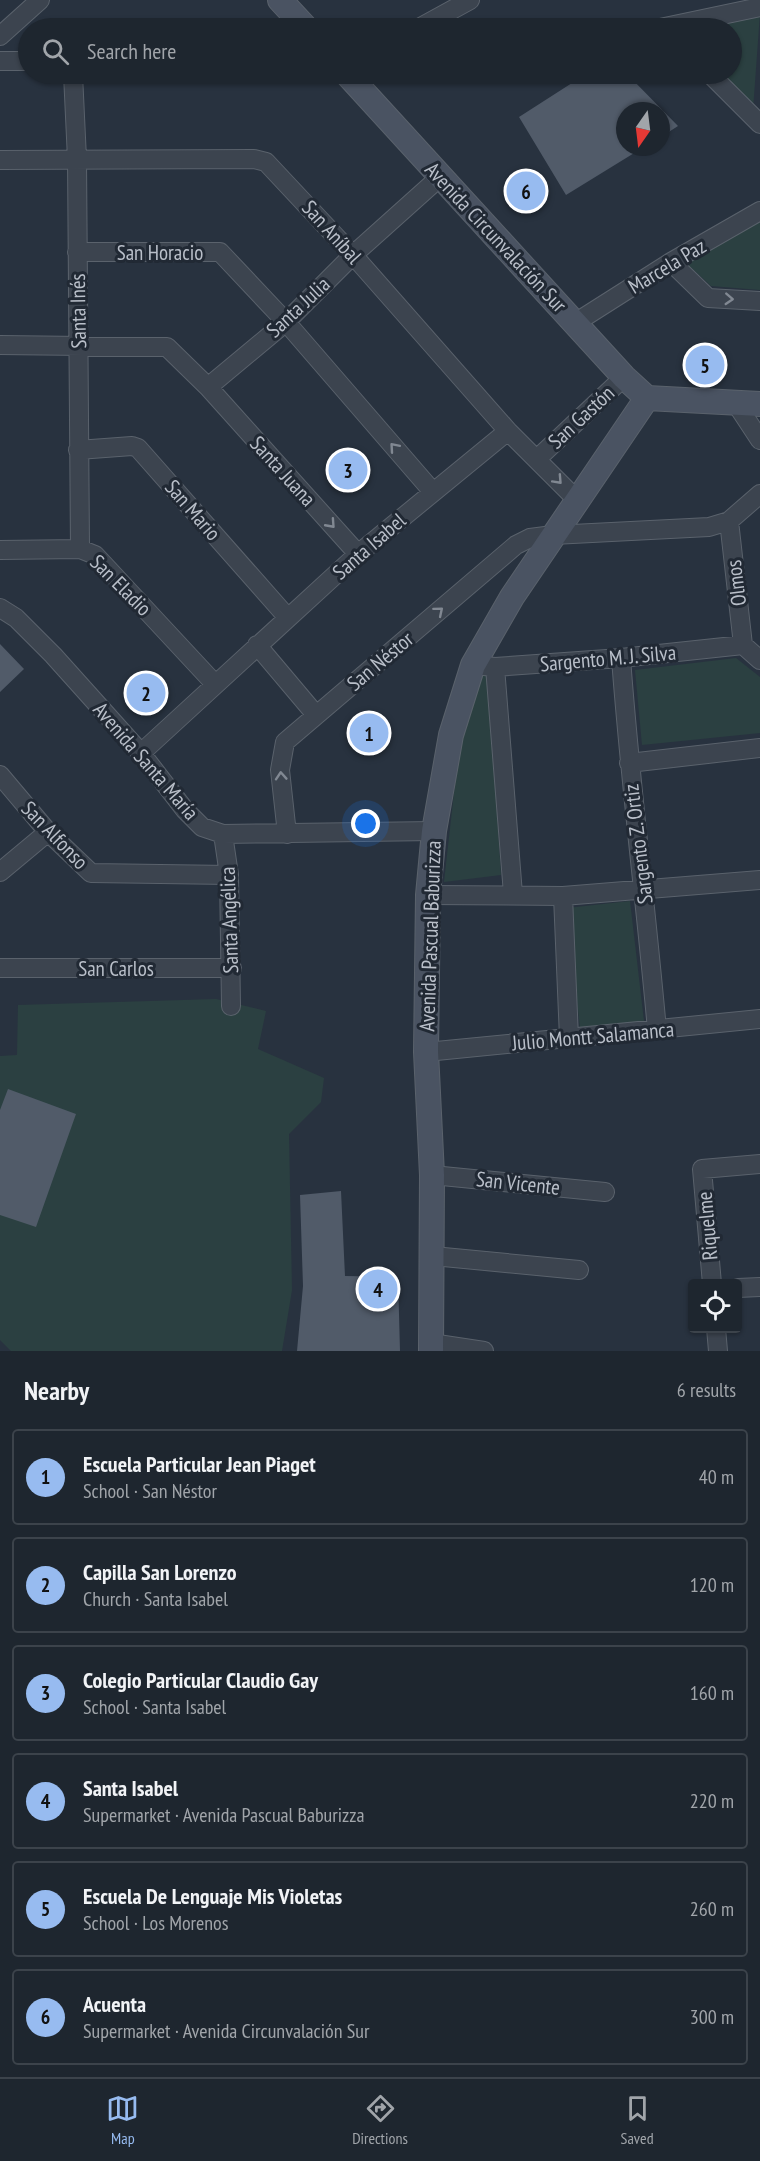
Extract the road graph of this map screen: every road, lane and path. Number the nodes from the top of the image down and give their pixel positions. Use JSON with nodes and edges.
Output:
{"nodes":[{"id":1,"x":40,"y":0,"type":"edge"},
{"id":2,"x":280,"y":0,"type":"edge"},
{"id":3,"x":470,"y":0,"type":"edge"},
{"id":4,"x":760,"y":7,"type":"edge"},
{"id":5,"x":20,"y":18,"type":"edge"},
{"id":6,"x":297,"y":18,"type":"edge"},
{"id":7,"x":437,"y":18,"type":"edge"},
{"id":8,"x":709,"y":18,"type":"edge"},
{"id":9,"x":18,"y":20,"type":"edge"},
{"id":10,"x":0,"y":36,"type":"edge"},
{"id":11,"x":0,"y":61,"type":"edge"},
{"id":12,"x":18,"y":61,"type":"edge"},
{"id":13,"x":73,"y":84,"type":"edge"},
{"id":14,"x":356,"y":84,"type":"edge"},
{"id":15,"x":720,"y":84,"type":"edge"},
{"id":16,"x":760,"y":124,"type":"edge"},
{"id":17,"x":77,"y":159,"type":"junction"},
{"id":18,"x":0,"y":160,"type":"edge"},
{"id":19,"x":440,"y":177,"type":"junction"},
{"id":20,"x":760,"y":211,"type":"edge"},
{"id":21,"x":77,"y":252,"type":"junction"},
{"id":22,"x":352,"y":255,"type":"junction"},
{"id":23,"x":671,"y":262,"type":"junction"},
{"id":24,"x":760,"y":301,"type":"edge"},
{"id":25,"x":286,"y":322,"type":"junction"},
{"id":26,"x":575,"y":323,"type":"junction"},
{"id":27,"x":0,"y":345,"type":"edge"},
{"id":28,"x":78,"y":346,"type":"junction"},
{"id":29,"x":624,"y":376,"type":"junction"},
{"id":30,"x":208,"y":387,"type":"junction"},
{"id":31,"x":647,"y":398,"type":"junction"},
{"id":32,"x":735,"y":402,"type":"junction"},
{"id":33,"x":760,"y":404,"type":"edge"},
{"id":34,"x":508,"y":430,"type":"junction"},
{"id":35,"x":760,"y":440,"type":"edge"},
{"id":36,"x":78,"y":450,"type":"junction"},
{"id":37,"x":538,"y":458,"type":"junction"},
{"id":38,"x":432,"y":492,"type":"junction"},
{"id":39,"x":760,"y":494,"type":"edge"},
{"id":40,"x":577,"y":500,"type":"junction"},
{"id":41,"x":729,"y":521,"type":"junction"},
{"id":42,"x":553,"y":535,"type":"junction"},
{"id":43,"x":80,"y":549,"type":"junction"},
{"id":44,"x":0,"y":550,"type":"edge"},
{"id":45,"x":358,"y":554,"type":"junction"},
{"id":46,"x":0,"y":608,"type":"edge"},
{"id":47,"x":288,"y":618,"type":"junction"},
{"id":48,"x":257,"y":645,"type":"junction"},
{"id":49,"x":743,"y":645,"type":"junction"},
{"id":50,"x":621,"y":658,"type":"junction"},
{"id":51,"x":760,"y":660,"type":"edge"},
{"id":52,"x":484,"y":666,"type":"junction"},
{"id":53,"x":214,"y":683,"type":"junction"},
{"id":54,"x":316,"y":715,"type":"junction"},
{"id":55,"x":760,"y":748,"type":"edge"},
{"id":56,"x":141,"y":753,"type":"junction"},
{"id":57,"x":629,"y":763,"type":"junction"},
{"id":58,"x":0,"y":775,"type":"edge"},
{"id":59,"x":434,"y":831,"type":"junction"},
{"id":60,"x":48,"y":832,"type":"junction"},
{"id":61,"x":223,"y":834,"type":"junction"},
{"id":62,"x":287,"y":834,"type":"junction"},
{"id":63,"x":0,"y":872,"type":"edge"},
{"id":64,"x":229,"y":875,"type":"junction"},
{"id":65,"x":760,"y":880,"type":"edge"},
{"id":66,"x":645,"y":889,"type":"junction"},
{"id":67,"x":513,"y":894,"type":"junction"},
{"id":68,"x":428,"y":895,"type":"junction"},
{"id":69,"x":562,"y":896,"type":"junction"},
{"id":70,"x":0,"y":968,"type":"edge"},
{"id":71,"x":232,"y":968,"type":"junction"},
{"id":72,"x":231,"y":1006,"type":"dead end"},
{"id":73,"x":760,"y":1019,"type":"edge"},
{"id":74,"x":657,"y":1030,"type":"junction"},
{"id":75,"x":569,"y":1038,"type":"junction"},
{"id":76,"x":426,"y":1053,"type":"junction"},
{"id":77,"x":760,"y":1164,"type":"edge"},
{"id":78,"x":432,"y":1175,"type":"junction"},
{"id":79,"x":605,"y":1192,"type":"dead end"},
{"id":80,"x":433,"y":1256,"type":"junction"},
{"id":81,"x":579,"y":1270,"type":"dead end"},
{"id":82,"x":712,"y":1279,"type":"edge"},
{"id":83,"x":760,"y":1287,"type":"edge"},
{"id":84,"x":742,"y":1288,"type":"edge"},
{"id":85,"x":716,"y":1333,"type":"edge"},
{"id":86,"x":431,"y":1347,"type":"edge"},
{"id":87,"x":484,"y":1351,"type":"edge"},
{"id":88,"x":718,"y":1351,"type":"edge"}],
"edges":[{"from":1,"to":5,"type":"street"},
{"from":2,"to":6,"type":"main road"},
{"from":3,"to":7,"type":"street"},
{"from":4,"to":8,"type":"street"},
{"from":9,"to":10,"type":"street"},
{"from":11,"to":12,"type":"street"},
{"from":13,"to":17,"type":"street","name":"Santa Inés"},
{"from":14,"to":19,"type":"main road","name":"Avenida Circunvalación Sur"},
{"from":15,"to":16,"type":"street"},
{"from":17,"to":18,"type":"street","name":"San Aníbal"},
{"from":17,"to":21,"type":"street","name":"Santa Inés"},
{"from":17,"to":22,"type":"street","name":"San Aníbal"},
{"from":19,"to":22,"type":"street","name":"Santa Julia"},
{"from":19,"to":26,"type":"main road","name":"Avenida Circunvalación Sur"},
{"from":20,"to":23,"type":"street","name":"Marcela Paz"},
{"from":21,"to":25,"type":"street","name":"San Horacio"},
{"from":21,"to":28,"type":"street","name":"Santa Inés"},
{"from":22,"to":25,"type":"street","name":"Santa Julia"},
{"from":22,"to":34,"type":"street","name":"San Aníbal"},
{"from":23,"to":24,"type":"street","one_way":true},
{"from":23,"to":26,"type":"street","name":"Marcela Paz"},
{"from":25,"to":30,"type":"street","name":"Santa Julia"},
{"from":38,"to":25,"type":"street","one_way":true},
{"from":26,"to":29,"type":"main road","name":"Avenida Circunvalación Sur"},
{"from":27,"to":28,"type":"street","name":"Santa Juana"},
{"from":28,"to":30,"type":"street","name":"Santa Juana"},
{"from":28,"to":36,"type":"street","name":"Santa Inés"},
{"from":29,"to":31,"type":"main road","name":"Avenida Circunvalación Sur"},
{"from":29,"to":37,"type":"street","name":"San Gastón"},
{"from":30,"to":45,"type":"street","name":"Santa Juana","one_way":true},
{"from":31,"to":32,"type":"main road"},
{"from":31,"to":40,"type":"main road","name":"Avenida Pascual Baburizza"},
{"from":32,"to":33,"type":"main road"},
{"from":32,"to":35,"type":"street"},
{"from":34,"to":37,"type":"street","name":"San Aníbal"},
{"from":34,"to":38,"type":"street","name":"Santa Isabel"},
{"from":36,"to":43,"type":"street","name":"Santa Inés"},
{"from":36,"to":47,"type":"street","name":"San Mario"},
{"from":37,"to":40,"type":"street","name":"San Aníbal","one_way":true},
{"from":38,"to":45,"type":"street","name":"Santa Isabel"},
{"from":39,"to":41,"type":"street"},
{"from":40,"to":42,"type":"main road","name":"Avenida Pascual Baburizza"},
{"from":41,"to":42,"type":"street","name":"San Néstor"},
{"from":41,"to":49,"type":"street","name":"Olmos"},
{"from":42,"to":52,"type":"main road","name":"Avenida Pascual Baburizza"},
{"from":54,"to":42,"type":"street","name":"San Néstor","one_way":true},
{"from":43,"to":44,"type":"street","name":"San Eladio"},
{"from":43,"to":53,"type":"street","name":"San Eladio"},
{"from":45,"to":47,"type":"street","name":"Santa Isabel"},
{"from":46,"to":56,"type":"street","name":"Avenida Santa María"},
{"from":47,"to":48,"type":"street","name":"Santa Isabel"},
{"from":48,"to":53,"type":"street","name":"Santa Isabel"},
{"from":48,"to":54,"type":"street"},
{"from":49,"to":50,"type":"street","name":"Sargento M. J. Silva"},
{"from":49,"to":51,"type":"street"},
{"from":50,"to":52,"type":"street","name":"Sargento M. J. Silva"},
{"from":50,"to":57,"type":"street","name":"Sargento Z. Ortiz"},
{"from":52,"to":59,"type":"main road","name":"Avenida Pascual Baburizza"},
{"from":52,"to":67,"type":"street"},
{"from":53,"to":56,"type":"street","name":"Santa Isabel"},
{"from":62,"to":54,"type":"street","name":"San Néstor","one_way":true},
{"from":55,"to":57,"type":"street"},
{"from":56,"to":61,"type":"street","name":"Avenida Santa María"},
{"from":57,"to":66,"type":"street","name":"Sargento Z. Ortiz"},
{"from":58,"to":60,"type":"street","name":"San Alfonso"},
{"from":59,"to":62,"type":"street","name":"Avenida Santa María"},
{"from":59,"to":68,"type":"main road","name":"Avenida Pascual Baburizza"},
{"from":60,"to":63,"type":"street"},
{"from":60,"to":64,"type":"street","name":"San Alfonso"},
{"from":61,"to":62,"type":"street","name":"Avenida Santa María"},
{"from":61,"to":64,"type":"street","name":"Santa Angélica"},
{"from":64,"to":71,"type":"street","name":"Santa Angélica"},
{"from":65,"to":66,"type":"street"},
{"from":66,"to":69,"type":"street"},
{"from":66,"to":74,"type":"street","name":"Sargento Z. Ortiz"},
{"from":67,"to":68,"type":"street"},
{"from":67,"to":69,"type":"street"},
{"from":68,"to":76,"type":"main road","name":"Avenida Pascual Baburizza"},
{"from":69,"to":75,"type":"street"},
{"from":70,"to":71,"type":"street","name":"San Carlos"},
{"from":71,"to":72,"type":"street","name":"Santa Angélica"},
{"from":73,"to":74,"type":"street","name":"Julio Montt Salamanca"},
{"from":74,"to":75,"type":"street","name":"Julio Montt Salamanca"},
{"from":75,"to":76,"type":"street","name":"Julio Montt Salamanca"},
{"from":76,"to":78,"type":"main road","name":"Avenida Pascual Baburizza"},
{"from":77,"to":82,"type":"street","name":"Riquelme"},
{"from":78,"to":79,"type":"street","name":"San Vicente"},
{"from":78,"to":80,"type":"main road","name":"Avenida Pascual Baburizza"},
{"from":80,"to":81,"type":"street"},
{"from":80,"to":86,"type":"main road","name":"Avenida Pascual Baburizza"},
{"from":83,"to":84,"type":"street"},
{"from":85,"to":88,"type":"street"},
{"from":86,"to":87,"type":"street"}]}
